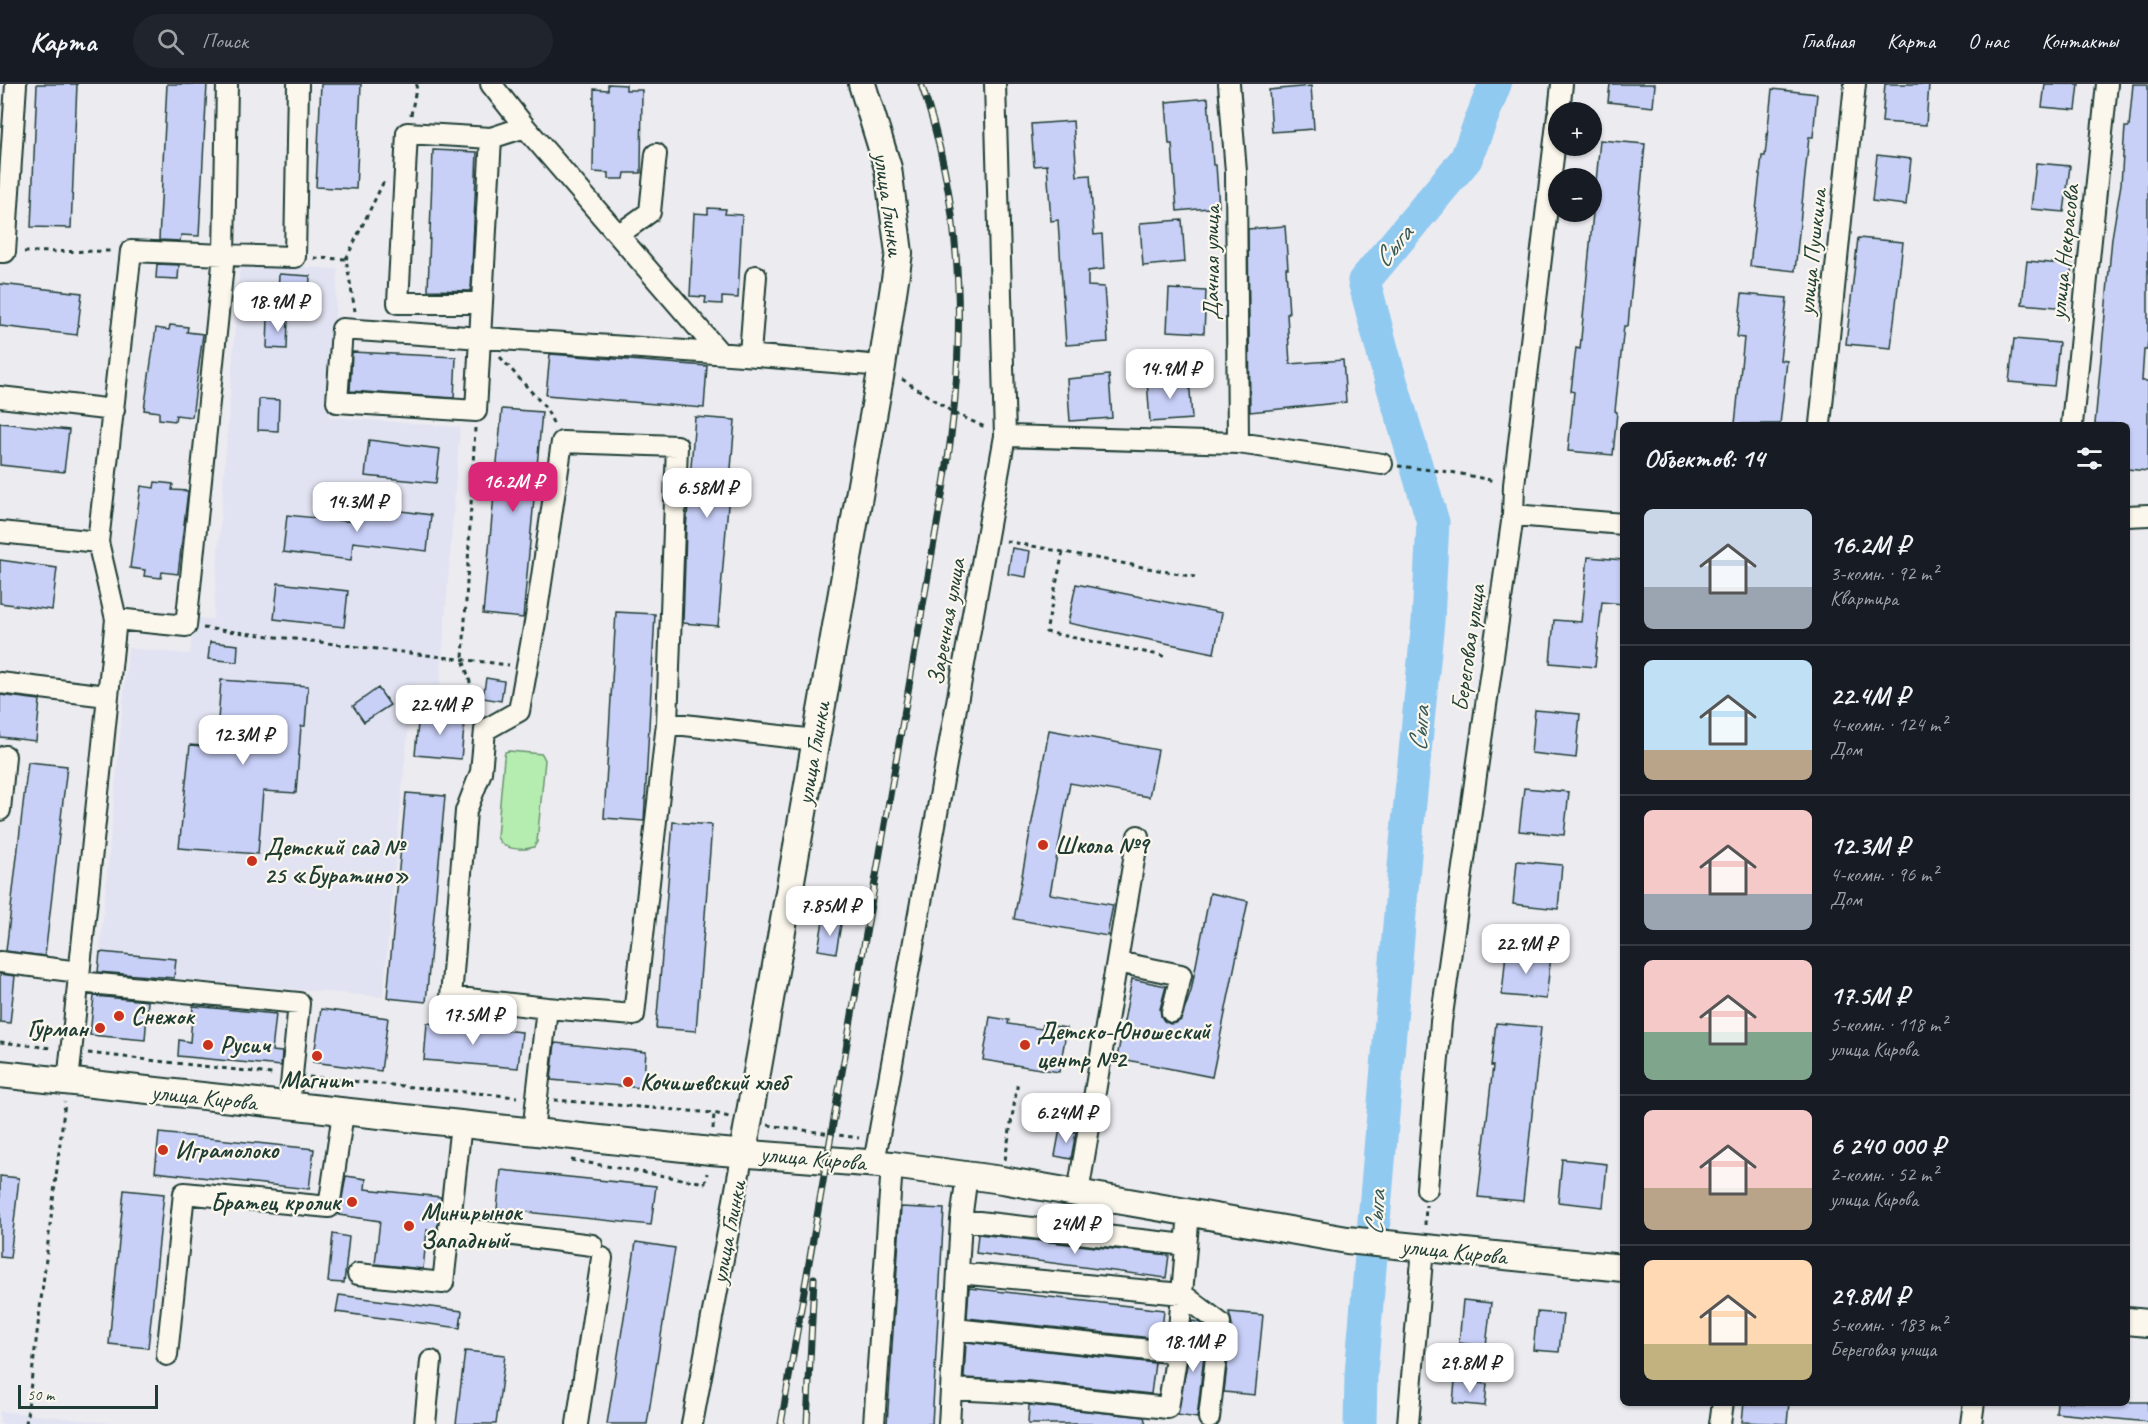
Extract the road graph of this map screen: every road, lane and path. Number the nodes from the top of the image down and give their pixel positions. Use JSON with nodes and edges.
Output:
{"nodes":[{"id":1,"x":16,"y":84,"type":"edge"},
{"id":2,"x":227,"y":84,"type":"edge"},
{"id":3,"x":298,"y":84,"type":"edge"},
{"id":4,"x":417,"y":84,"type":"edge"},
{"id":5,"x":491,"y":84,"type":"edge"},
{"id":6,"x":862,"y":84,"type":"edge"},
{"id":7,"x":995,"y":84,"type":"edge"},
{"id":8,"x":1229,"y":84,"type":"edge"},
{"id":9,"x":1562,"y":84,"type":"edge"},
{"id":10,"x":1855,"y":84,"type":"edge"},
{"id":11,"x":2108,"y":84,"type":"edge"},
{"id":12,"x":1560,"y":102,"type":"edge"},
{"id":13,"x":525,"y":128,"type":"junction"},
{"id":14,"x":407,"y":133,"type":"junction"},
{"id":15,"x":491,"y":138,"type":"junction"},
{"id":16,"x":656,"y":154,"type":"dead end"},
{"id":17,"x":1554,"y":156,"type":"edge"},
{"id":18,"x":387,"y":175,"type":"dead end"},
{"id":19,"x":618,"y":235,"type":"junction"},
{"id":20,"x":131,"y":251,"type":"junction"},
{"id":21,"x":2,"y":252,"type":"edge"},
{"id":22,"x":224,"y":255,"type":"junction"},
{"id":23,"x":295,"y":257,"type":"junction"},
{"id":24,"x":346,"y":259,"type":"junction"},
{"id":25,"x":756,"y":276,"type":"dead end"},
{"id":26,"x":482,"y":303,"type":"junction"},
{"id":27,"x":358,"y":330,"type":"junction"},
{"id":28,"x":481,"y":336,"type":"junction"},
{"id":29,"x":719,"y":352,"type":"junction"},
{"id":30,"x":750,"y":354,"type":"junction"},
{"id":31,"x":882,"y":366,"type":"junction"},
{"id":32,"x":0,"y":397,"type":"edge"},
{"id":33,"x":114,"y":410,"type":"junction"},
{"id":34,"x":476,"y":411,"type":"junction"},
{"id":35,"x":1820,"y":422,"type":"edge"},
{"id":36,"x":2072,"y":422,"type":"edge"},
{"id":37,"x":1005,"y":436,"type":"junction"},
{"id":38,"x":562,"y":442,"type":"junction"},
{"id":39,"x":1238,"y":443,"type":"junction"},
{"id":40,"x":1391,"y":465,"type":"joint"},
{"id":41,"x":1514,"y":485,"type":"junction"},
{"id":42,"x":1513,"y":515,"type":"junction"},
{"id":43,"x":2148,"y":515,"type":"edge"},
{"id":44,"x":2130,"y":516,"type":"edge"},
{"id":45,"x":1620,"y":524,"type":"edge"},
{"id":46,"x":0,"y":532,"type":"edge"},
{"id":47,"x":987,"y":537,"type":"junction"},
{"id":48,"x":98,"y":542,"type":"junction"},
{"id":49,"x":1062,"y":552,"type":"junction"},
{"id":50,"x":1195,"y":577,"type":"dead end"},
{"id":51,"x":116,"y":619,"type":"junction"},
{"id":52,"x":186,"y":626,"type":"junction"},
{"id":53,"x":1164,"y":656,"type":"dead end"},
{"id":54,"x":463,"y":659,"type":"junction"},
{"id":55,"x":527,"y":667,"type":"junction"},
{"id":56,"x":0,"y":684,"type":"edge"},
{"id":57,"x":107,"y":696,"type":"junction"},
{"id":58,"x":667,"y":723,"type":"junction"},
{"id":59,"x":484,"y":730,"type":"junction"},
{"id":60,"x":815,"y":740,"type":"junction"},
{"id":61,"x":5,"y":756,"type":"dead end"},
{"id":62,"x":0,"y":810,"type":"edge"},
{"id":63,"x":1138,"y":836,"type":"dead end"},
{"id":64,"x":0,"y":962,"type":"edge"},
{"id":65,"x":1117,"y":962,"type":"junction"},
{"id":66,"x":78,"y":977,"type":"junction"},
{"id":67,"x":547,"y":1008,"type":"junction"},
{"id":68,"x":1172,"y":1012,"type":"dead end"},
{"id":69,"x":0,"y":1042,"type":"edge"},
{"id":70,"x":71,"y":1051,"type":"junction"},
{"id":71,"x":0,"y":1074,"type":"edge"},
{"id":72,"x":292,"y":1076,"type":"junction"},
{"id":73,"x":1018,"y":1081,"type":"dead end"},
{"id":74,"x":68,"y":1082,"type":"junction"},
{"id":75,"x":536,"y":1099,"type":"junction"},
{"id":76,"x":289,"y":1106,"type":"junction"},
{"id":77,"x":343,"y":1113,"type":"junction"},
{"id":78,"x":460,"y":1124,"type":"junction"},
{"id":79,"x":532,"y":1132,"type":"junction"},
{"id":80,"x":713,"y":1138,"type":"dead end"},
{"id":81,"x":743,"y":1152,"type":"junction"},
{"id":82,"x":883,"y":1164,"type":"junction"},
{"id":83,"x":967,"y":1175,"type":"junction"},
{"id":84,"x":1002,"y":1180,"type":"junction"},
{"id":85,"x":1427,"y":1189,"type":"dead end"},
{"id":86,"x":1078,"y":1193,"type":"junction"},
{"id":87,"x":1189,"y":1212,"type":"junction"},
{"id":88,"x":962,"y":1220,"type":"junction"},
{"id":89,"x":449,"y":1227,"type":"junction"},
{"id":90,"x":1186,"y":1245,"type":"junction"},
{"id":91,"x":1423,"y":1248,"type":"junction"},
{"id":92,"x":1620,"y":1268,"type":"edge"},
{"id":93,"x":958,"y":1273,"type":"junction"},
{"id":94,"x":358,"y":1274,"type":"dead end"},
{"id":95,"x":1182,"y":1294,"type":"junction"},
{"id":96,"x":2130,"y":1321,"type":"edge"},
{"id":97,"x":2148,"y":1323,"type":"edge"},
{"id":98,"x":954,"y":1329,"type":"junction"},
{"id":99,"x":1177,"y":1353,"type":"junction"},
{"id":100,"x":167,"y":1355,"type":"dead end"},
{"id":101,"x":431,"y":1361,"type":"dead end"},
{"id":102,"x":951,"y":1389,"type":"junction"},
{"id":103,"x":1722,"y":1406,"type":"edge"},
{"id":104,"x":1973,"y":1406,"type":"edge"},
{"id":105,"x":1170,"y":1416,"type":"edge"},
{"id":106,"x":1209,"y":1418,"type":"dead end"},
{"id":107,"x":26,"y":1424,"type":"edge"},
{"id":108,"x":425,"y":1424,"type":"edge"},
{"id":109,"x":577,"y":1424,"type":"edge"},
{"id":110,"x":692,"y":1424,"type":"edge"},
{"id":111,"x":874,"y":1424,"type":"edge"},
{"id":112,"x":949,"y":1424,"type":"edge"},
{"id":113,"x":1408,"y":1424,"type":"edge"},
{"id":114,"x":1720,"y":1424,"type":"edge"},
{"id":115,"x":1971,"y":1424,"type":"edge"}],
"edges":[{"from":1,"to":21,"type":"street"},
{"from":2,"to":22,"type":"street"},
{"from":3,"to":23,"type":"street"},
{"from":4,"to":14,"type":"path"},
{"from":5,"to":13,"type":"street"},
{"from":6,"to":31,"type":"main road","name":"улица Глинки"},
{"from":7,"to":37,"type":"street","name":"Заречная улица"},
{"from":8,"to":39,"type":"street","name":"Дачная улица"},
{"from":9,"to":12,"type":"street","name":"Береговая улица"},
{"from":10,"to":35,"type":"street","name":"улица Пушкина"},
{"from":11,"to":36,"type":"street","name":"улица Некрасова"},
{"from":13,"to":15,"type":"street"},
{"from":13,"to":19,"type":"street"},
{"from":14,"to":15,"type":"street"},
{"from":14,"to":26,"type":"street"},
{"from":15,"to":26,"type":"street"},
{"from":16,"to":19,"type":"street"},
{"from":17,"to":41,"type":"street","name":"Береговая улица"},
{"from":18,"to":24,"type":"path"},
{"from":19,"to":29,"type":"street"},
{"from":20,"to":21,"type":"path"},
{"from":20,"to":22,"type":"street"},
{"from":20,"to":33,"type":"street"},
{"from":22,"to":23,"type":"street"},
{"from":22,"to":52,"type":"street"},
{"from":23,"to":24,"type":"path"},
{"from":24,"to":27,"type":"path"},
{"from":25,"to":30,"type":"street"},
{"from":26,"to":28,"type":"street"},
{"from":27,"to":28,"type":"street"},
{"from":27,"to":34,"type":"street"},
{"from":28,"to":29,"type":"street"},
{"from":28,"to":34,"type":"street"},
{"from":28,"to":38,"type":"path"},
{"from":29,"to":30,"type":"street"},
{"from":30,"to":31,"type":"street"},
{"from":31,"to":37,"type":"path"},
{"from":31,"to":60,"type":"main road","name":"улица Глинки"},
{"from":32,"to":33,"type":"street"},
{"from":33,"to":48,"type":"street"},
{"from":34,"to":54,"type":"path"},
{"from":37,"to":39,"type":"street"},
{"from":37,"to":47,"type":"street","name":"Заречная улица"},
{"from":38,"to":55,"type":"street"},
{"from":38,"to":58,"type":"street"},
{"from":39,"to":40,"type":"street"},
{"from":40,"to":41,"type":"path"},
{"from":41,"to":42,"type":"street","name":"Береговая улица"},
{"from":42,"to":45,"type":"street"},
{"from":42,"to":85,"type":"street","name":"Береговая улица"},
{"from":43,"to":44,"type":"street"},
{"from":46,"to":48,"type":"street"},
{"from":47,"to":49,"type":"path"},
{"from":47,"to":82,"type":"street","name":"Заречная улица"},
{"from":48,"to":51,"type":"street"},
{"from":49,"to":50,"type":"path"},
{"from":49,"to":53,"type":"path"},
{"from":51,"to":52,"type":"street"},
{"from":51,"to":57,"type":"street"},
{"from":52,"to":54,"type":"path"},
{"from":54,"to":55,"type":"path"},
{"from":54,"to":59,"type":"path"},
{"from":55,"to":59,"type":"street"},
{"from":56,"to":57,"type":"street"},
{"from":57,"to":66,"type":"street"},
{"from":58,"to":60,"type":"street"},
{"from":58,"to":67,"type":"street"},
{"from":59,"to":67,"type":"street"},
{"from":60,"to":81,"type":"main road","name":"улица Глинки"},
{"from":61,"to":62,"type":"street"},
{"from":63,"to":65,"type":"street"},
{"from":64,"to":66,"type":"street"},
{"from":65,"to":68,"type":"street"},
{"from":65,"to":86,"type":"street"},
{"from":66,"to":70,"type":"street"},
{"from":66,"to":72,"type":"street"},
{"from":67,"to":75,"type":"street"},
{"from":69,"to":70,"type":"path"},
{"from":70,"to":72,"type":"path"},
{"from":70,"to":74,"type":"street"},
{"from":71,"to":74,"type":"main road","name":"улица Кирова"},
{"from":72,"to":75,"type":"path"},
{"from":72,"to":76,"type":"street"},
{"from":73,"to":84,"type":"path"},
{"from":74,"to":76,"type":"main road","name":"улица Кирова"},
{"from":74,"to":107,"type":"path"},
{"from":75,"to":79,"type":"street"},
{"from":75,"to":80,"type":"path"},
{"from":76,"to":77,"type":"main road","name":"улица Кирова"},
{"from":77,"to":78,"type":"main road","name":"улица Кирова"},
{"from":77,"to":100,"type":"street"},
{"from":78,"to":79,"type":"main road","name":"улица Кирова"},
{"from":78,"to":89,"type":"street"},
{"from":79,"to":81,"type":"main road","name":"улица Кирова"},
{"from":81,"to":82,"type":"main road","name":"улица Кирова"},
{"from":81,"to":110,"type":"street","name":"улица Глинки"},
{"from":82,"to":83,"type":"main road","name":"улица Кирова"},
{"from":82,"to":111,"type":"street","name":"Заречная улица"},
{"from":83,"to":84,"type":"main road","name":"улица Кирова"},
{"from":83,"to":88,"type":"street"},
{"from":84,"to":86,"type":"main road","name":"улица Кирова"},
{"from":86,"to":87,"type":"main road","name":"улица Кирова"},
{"from":87,"to":90,"type":"street"},
{"from":87,"to":91,"type":"main road","name":"улица Кирова"},
{"from":88,"to":90,"type":"street"},
{"from":88,"to":93,"type":"street"},
{"from":89,"to":94,"type":"street"},
{"from":89,"to":109,"type":"street"},
{"from":90,"to":95,"type":"street"},
{"from":91,"to":92,"type":"main road","name":"улица Кирова"},
{"from":91,"to":113,"type":"street"},
{"from":93,"to":95,"type":"street"},
{"from":93,"to":98,"type":"street"},
{"from":95,"to":99,"type":"street"},
{"from":95,"to":106,"type":"street"},
{"from":96,"to":97,"type":"main road"},
{"from":98,"to":99,"type":"street"},
{"from":98,"to":102,"type":"street"},
{"from":99,"to":105,"type":"street"},
{"from":101,"to":108,"type":"street"},
{"from":102,"to":105,"type":"street"},
{"from":102,"to":112,"type":"street"},
{"from":103,"to":114,"type":"street"},
{"from":104,"to":115,"type":"street"}]}
